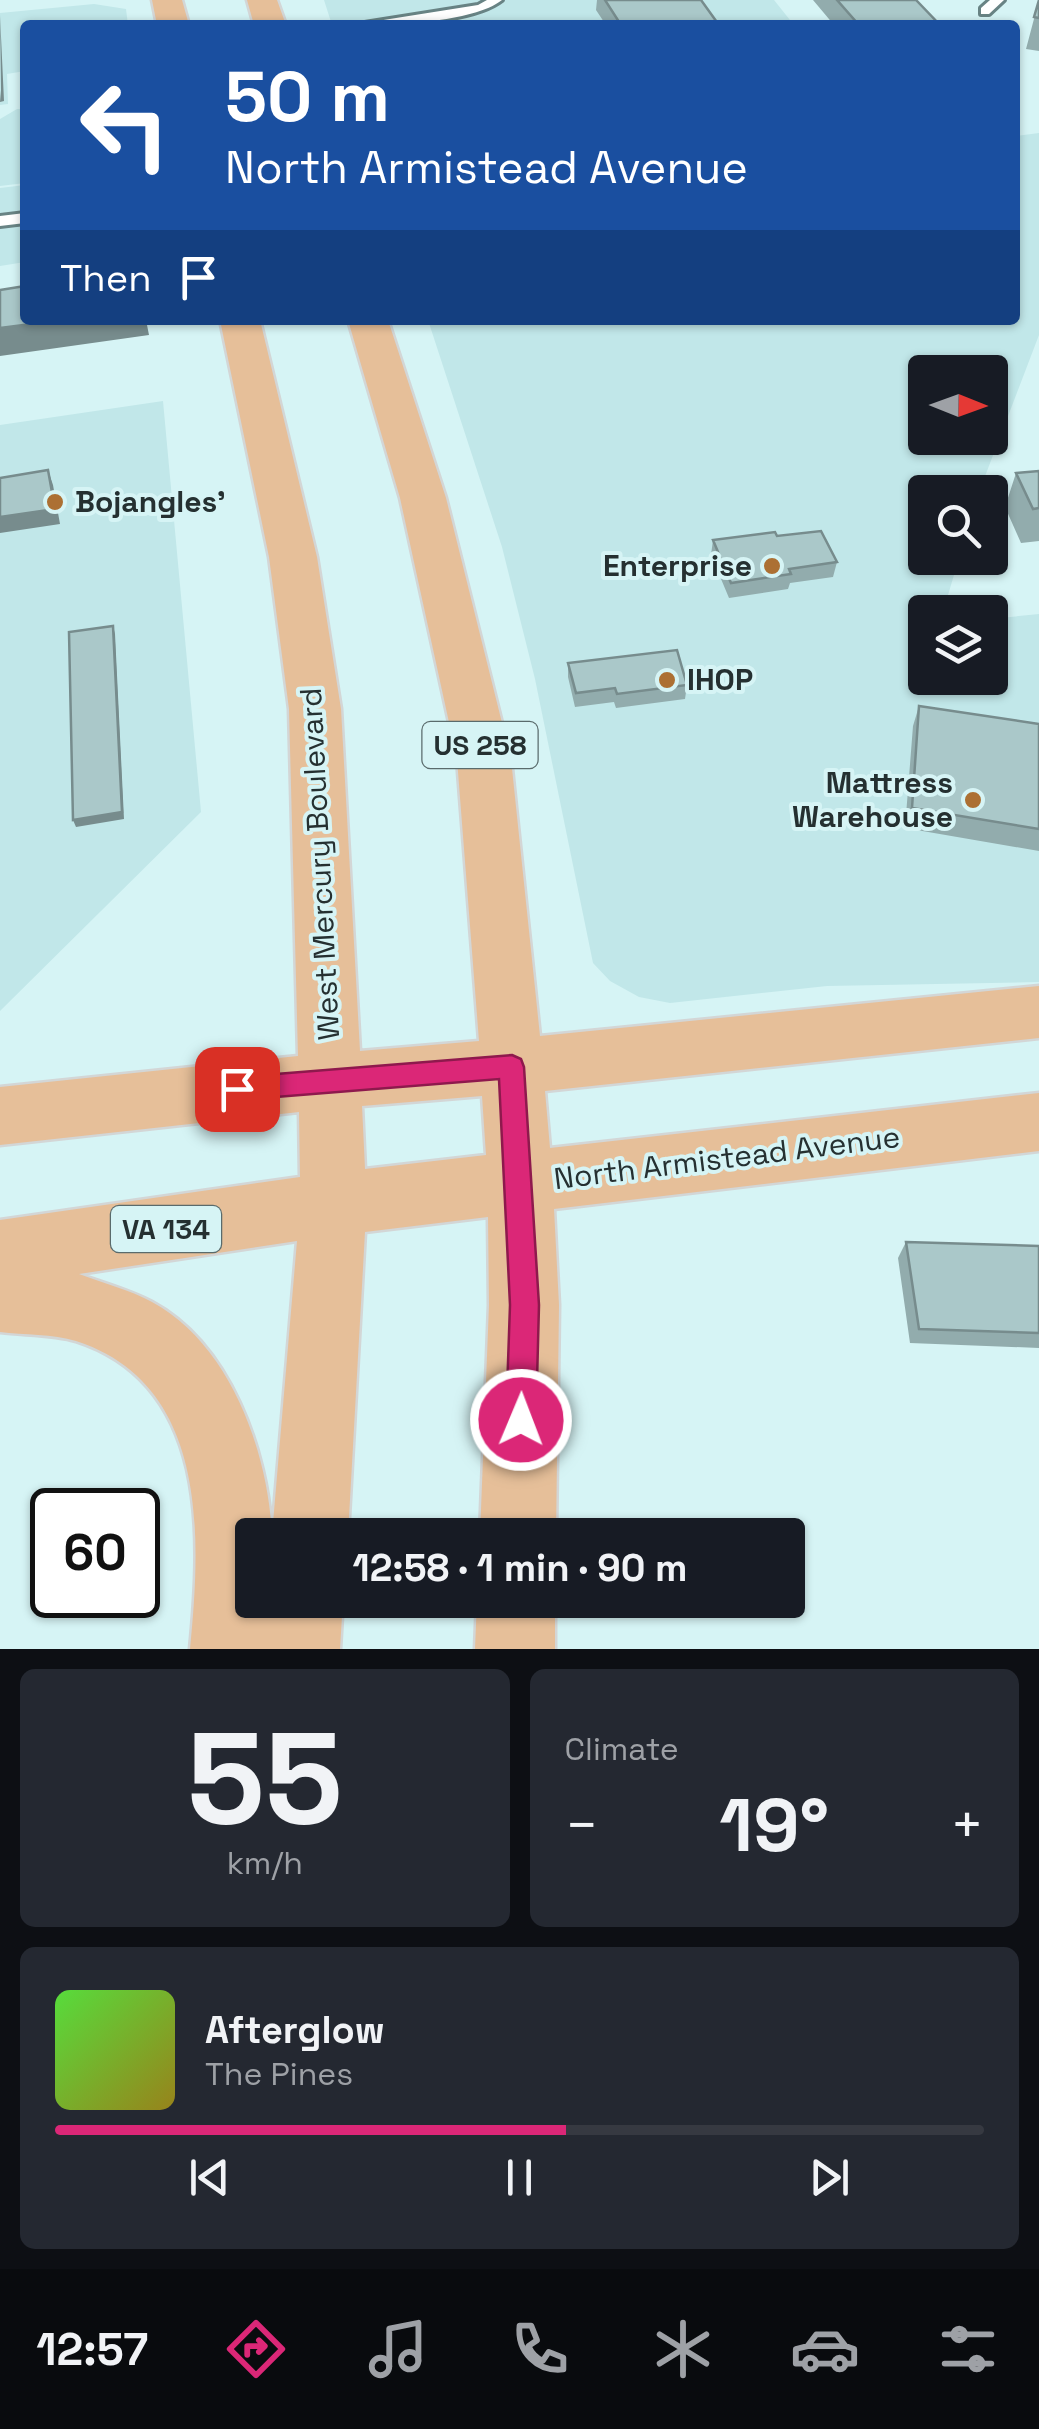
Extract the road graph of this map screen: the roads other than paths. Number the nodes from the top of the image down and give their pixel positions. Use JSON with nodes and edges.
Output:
{"nodes":[{"id":1,"x":496,"y":0,"type":"edge"},
{"id":2,"x":998,"y":0,"type":"edge"},
{"id":3,"x":985,"y":11,"type":"dead end"},
{"id":4,"x":394,"y":20,"type":"edge"},
{"id":5,"x":241,"y":325,"type":"edge"},
{"id":6,"x":370,"y":325,"type":"edge"},
{"id":7,"x":1039,"y":1012,"type":"edge"},
{"id":8,"x":512,"y":1067,"type":"junction"},
{"id":9,"x":331,"y":1081,"type":"junction"},
{"id":10,"x":0,"y":1116,"type":"edge"},
{"id":11,"x":1039,"y":1122,"type":"edge"},
{"id":12,"x":520,"y":1183,"type":"junction"},
{"id":13,"x":332,"y":1204,"type":"junction"},
{"id":14,"x":0,"y":1253,"type":"edge"},
{"id":15,"x":0,"y":1298,"type":"edge"},
{"id":16,"x":311,"y":1518,"type":"edge"},
{"id":17,"x":518,"y":1518,"type":"edge"},
{"id":18,"x":303,"y":1618,"type":"edge"},
{"id":19,"x":516,"y":1618,"type":"edge"},
{"id":20,"x":230,"y":1649,"type":"edge"},
{"id":21,"x":300,"y":1649,"type":"edge"},
{"id":22,"x":515,"y":1649,"type":"edge"}],
"edges":[{"from":1,"to":4,"type":"lane"},
{"from":2,"to":3,"type":"lane"},
{"from":5,"to":9,"type":"main road","name":"West Mercury Boulevard"},
{"from":6,"to":8,"type":"main road","number":"US 258"},
{"from":7,"to":8,"type":"main road"},
{"from":8,"to":9,"type":"main road"},
{"from":8,"to":12,"type":"main road","number":"US 258"},
{"from":9,"to":10,"type":"main road"},
{"from":9,"to":13,"type":"main road","name":"West Mercury Boulevard"},
{"from":11,"to":12,"type":"main road","name":"North Armistead Avenue"},
{"from":12,"to":13,"type":"main road","name":"North Armistead Avenue","number":"VA 134"},
{"from":12,"to":17,"type":"main road","number":"US 258"},
{"from":13,"to":14,"type":"main road","name":"North Armistead Avenue","number":"VA 134"},
{"from":13,"to":16,"type":"main road","name":"West Mercury Boulevard"},
{"from":15,"to":20,"type":"main road"},
{"from":18,"to":21,"type":"main road"},
{"from":19,"to":22,"type":"main road"}]}
